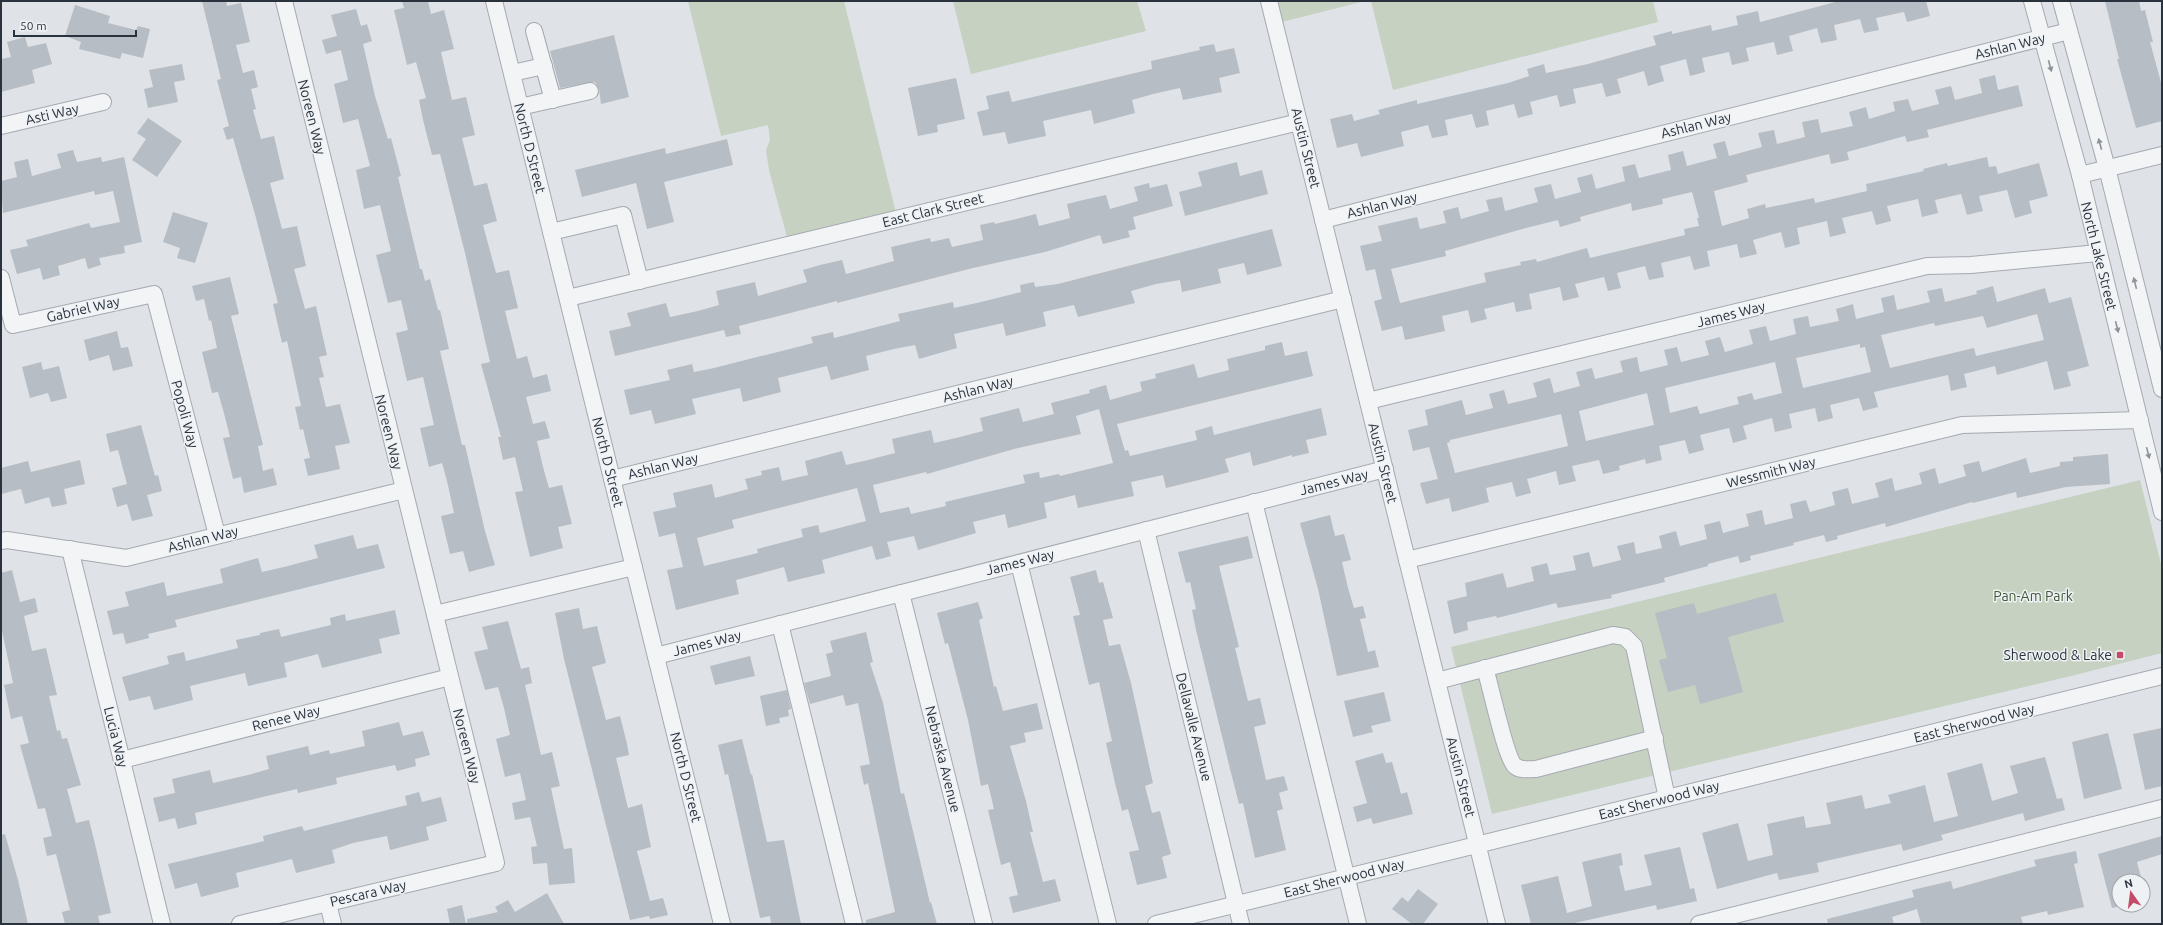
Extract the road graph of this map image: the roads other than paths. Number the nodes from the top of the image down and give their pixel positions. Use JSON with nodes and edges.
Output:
{"nodes":[{"id":1,"x":284,"y":1,"type":"edge"},
{"id":2,"x":494,"y":1,"type":"edge"},
{"id":3,"x":1269,"y":1,"type":"edge"},
{"id":4,"x":2032,"y":1,"type":"edge"},
{"id":5,"x":2061,"y":1,"type":"edge"},
{"id":6,"x":534,"y":31,"type":"dead end"},
{"id":7,"x":2069,"y":31,"type":"junction"},
{"id":8,"x":2042,"y":38,"type":"junction"},
{"id":9,"x":544,"y":66,"type":"junction"},
{"id":10,"x":512,"y":72,"type":"junction"},
{"id":11,"x":590,"y":91,"type":"dead end"},
{"id":12,"x":553,"y":100,"type":"junction"},
{"id":13,"x":103,"y":102,"type":"dead end"},
{"id":14,"x":520,"y":107,"type":"junction"},
{"id":15,"x":1299,"y":122,"type":"junction"},
{"id":16,"x":1,"y":126,"type":"edge"},
{"id":17,"x":2162,"y":154,"type":"edge"},
{"id":18,"x":2107,"y":168,"type":"junction"},
{"id":19,"x":2080,"y":175,"type":"junction"},
{"id":20,"x":1323,"y":220,"type":"junction"},
{"id":21,"x":551,"y":232,"type":"junction"},
{"id":22,"x":2098,"y":253,"type":"junction"},
{"id":23,"x":1,"y":278,"type":"edge"},
{"id":24,"x":640,"y":281,"type":"junction"},
{"id":25,"x":154,"y":294,"type":"joint"},
{"id":26,"x":568,"y":298,"type":"junction"},
{"id":27,"x":1343,"y":299,"type":"junction"},
{"id":28,"x":2162,"y":389,"type":"edge"},
{"id":29,"x":1368,"y":401,"type":"junction"},
{"id":30,"x":2140,"y":420,"type":"junction"},
{"id":31,"x":1385,"y":468,"type":"junction"},
{"id":32,"x":612,"y":479,"type":"junction"},
{"id":33,"x":404,"y":490,"type":"junction"},
{"id":34,"x":1254,"y":502,"type":"junction"},
{"id":35,"x":2162,"y":512,"type":"edge"},
{"id":36,"x":1146,"y":530,"type":"junction"},
{"id":37,"x":217,"y":535,"type":"junction"},
{"id":38,"x":1,"y":541,"type":"edge"},
{"id":39,"x":70,"y":549,"type":"junction"},
{"id":40,"x":1407,"y":560,"type":"junction"},
{"id":41,"x":1019,"y":563,"type":"junction"},
{"id":42,"x":634,"y":567,"type":"junction"},
{"id":43,"x":901,"y":593,"type":"junction"},
{"id":44,"x":435,"y":614,"type":"junction"},
{"id":45,"x":780,"y":624,"type":"junction"},
{"id":46,"x":656,"y":656,"type":"junction"},
{"id":47,"x":1485,"y":668,"type":"junction"},
{"id":48,"x":2162,"y":676,"type":"edge"},
{"id":49,"x":450,"y":677,"type":"junction"},
{"id":50,"x":1437,"y":681,"type":"junction"},
{"id":51,"x":1655,"y":738,"type":"junction"},
{"id":52,"x":122,"y":760,"type":"junction"},
{"id":53,"x":1667,"y":798,"type":"junction"},
{"id":54,"x":2162,"y":808,"type":"edge"},
{"id":55,"x":1478,"y":845,"type":"junction"},
{"id":56,"x":496,"y":863,"type":"joint"},
{"id":57,"x":1347,"y":877,"type":"junction"},
{"id":58,"x":328,"y":903,"type":"junction"},
{"id":59,"x":1236,"y":904,"type":"junction"},
{"id":60,"x":162,"y":924,"type":"edge"},
{"id":61,"x":240,"y":924,"type":"edge"},
{"id":62,"x":333,"y":924,"type":"edge"},
{"id":63,"x":722,"y":924,"type":"edge"},
{"id":64,"x":854,"y":924,"type":"edge"},
{"id":65,"x":984,"y":924,"type":"edge"},
{"id":66,"x":1108,"y":924,"type":"edge"},
{"id":67,"x":1156,"y":924,"type":"edge"},
{"id":68,"x":1241,"y":924,"type":"edge"},
{"id":69,"x":1358,"y":924,"type":"edge"},
{"id":70,"x":1497,"y":924,"type":"edge"},
{"id":71,"x":1699,"y":924,"type":"edge"}],
"edges":[{"from":1,"to":33,"type":"street","name":"Noreen Way"},
{"from":2,"to":10,"type":"street","name":"North D Street"},
{"from":3,"to":15,"type":"street","name":"Austin Street"},
{"from":4,"to":8,"type":"street","name":"North Lake Street"},
{"from":5,"to":7,"type":"street","name":"North Lake Street"},
{"from":6,"to":9,"type":"street"},
{"from":7,"to":8,"type":"street","name":"Ashlan Way"},
{"from":18,"to":7,"type":"street","name":"North Lake Street","one_way":true},
{"from":8,"to":19,"type":"street","name":"North Lake Street","one_way":true},
{"from":8,"to":20,"type":"street","name":"Ashlan Way"},
{"from":9,"to":10,"type":"street"},
{"from":9,"to":12,"type":"street"},
{"from":10,"to":14,"type":"street","name":"North D Street"},
{"from":11,"to":12,"type":"street"},
{"from":12,"to":14,"type":"street"},
{"from":13,"to":16,"type":"street","name":"Asti Way"},
{"from":14,"to":21,"type":"street","name":"North D Street"},
{"from":15,"to":20,"type":"street","name":"Austin Street"},
{"from":15,"to":24,"type":"street","name":"East Clark Street"},
{"from":17,"to":18,"type":"street"},
{"from":18,"to":19,"type":"street"},
{"from":28,"to":18,"type":"street","name":"North Lake Street","one_way":true},
{"from":19,"to":22,"type":"street","name":"North Lake Street"},
{"from":20,"to":27,"type":"street","name":"Austin Street"},
{"from":21,"to":24,"type":"street"},
{"from":21,"to":26,"type":"street","name":"North D Street"},
{"from":22,"to":29,"type":"street","name":"James Way"},
{"from":22,"to":30,"type":"street","name":"North Lake Street","one_way":true},
{"from":23,"to":25,"type":"street","name":"Gabriel Way"},
{"from":24,"to":26,"type":"street","name":"East Clark Street"},
{"from":25,"to":37,"type":"street","name":"Popoli Way"},
{"from":26,"to":32,"type":"street","name":"North D Street"},
{"from":27,"to":29,"type":"street","name":"Austin Street"},
{"from":27,"to":32,"type":"street","name":"Ashlan Way"},
{"from":29,"to":31,"type":"street","name":"Austin Street"},
{"from":30,"to":35,"type":"street","name":"North Lake Street","one_way":true},
{"from":30,"to":40,"type":"street","name":"Wessmith Way"},
{"from":31,"to":34,"type":"street","name":"James Way"},
{"from":31,"to":40,"type":"street","name":"Austin Street"},
{"from":32,"to":42,"type":"street","name":"North D Street"},
{"from":33,"to":37,"type":"street","name":"Ashlan Way"},
{"from":33,"to":44,"type":"street","name":"Noreen Way"},
{"from":34,"to":36,"type":"street","name":"James Way"},
{"from":34,"to":57,"type":"street"},
{"from":36,"to":41,"type":"street","name":"James Way"},
{"from":36,"to":59,"type":"street","name":"Dellavalle Avenue"},
{"from":37,"to":39,"type":"street","name":"Ashlan Way"},
{"from":38,"to":39,"type":"street","name":"Ashlan Way"},
{"from":39,"to":52,"type":"street","name":"Lucia Way"},
{"from":40,"to":50,"type":"street","name":"Austin Street"},
{"from":41,"to":43,"type":"street","name":"James Way"},
{"from":41,"to":66,"type":"street"},
{"from":42,"to":44,"type":"street"},
{"from":42,"to":46,"type":"street","name":"North D Street"},
{"from":43,"to":45,"type":"street","name":"James Way"},
{"from":43,"to":65,"type":"street","name":"Nebraska Avenue"},
{"from":44,"to":49,"type":"street","name":"Noreen Way"},
{"from":45,"to":46,"type":"street","name":"James Way"},
{"from":45,"to":64,"type":"street"},
{"from":46,"to":63,"type":"street","name":"North D Street"},
{"from":47,"to":50,"type":"street"},
{"from":47,"to":51,"type":"street"},
{"from":47,"to":51,"type":"street"},
{"from":48,"to":53,"type":"street","name":"East Sherwood Way"},
{"from":49,"to":52,"type":"street","name":"Renee Way"},
{"from":49,"to":56,"type":"street","name":"Noreen Way"},
{"from":50,"to":55,"type":"street","name":"Austin Street"},
{"from":51,"to":53,"type":"street"},
{"from":52,"to":60,"type":"street","name":"Lucia Way"},
{"from":53,"to":55,"type":"street","name":"East Sherwood Way"},
{"from":54,"to":71,"type":"street"},
{"from":55,"to":57,"type":"street","name":"East Sherwood Way"},
{"from":55,"to":70,"type":"street","name":"Austin Street"},
{"from":56,"to":58,"type":"street","name":"Pescara Way"},
{"from":57,"to":59,"type":"street","name":"East Sherwood Way"},
{"from":57,"to":69,"type":"street"},
{"from":58,"to":61,"type":"street","name":"Pescara Way"},
{"from":58,"to":62,"type":"street"},
{"from":59,"to":67,"type":"street","name":"East Sherwood Way"},
{"from":59,"to":68,"type":"street","name":"Dellavalle Avenue"}]}
